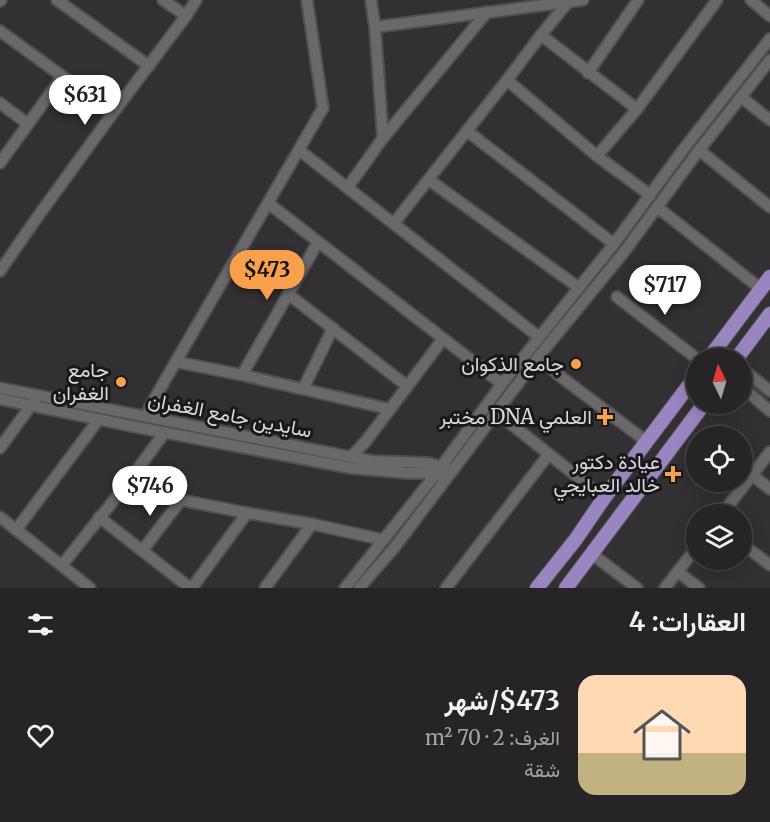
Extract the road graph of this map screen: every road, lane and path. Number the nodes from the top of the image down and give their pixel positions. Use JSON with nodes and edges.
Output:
{"nodes":[{"id":1,"x":57,"y":0,"type":"edge"},
{"id":2,"x":164,"y":0,"type":"edge"},
{"id":3,"x":196,"y":0,"type":"edge"},
{"id":4,"x":307,"y":0,"type":"edge"},
{"id":5,"x":371,"y":0,"type":"edge"},
{"id":6,"x":583,"y":0,"type":"edge"},
{"id":7,"x":638,"y":0,"type":"edge"},
{"id":8,"x":717,"y":0,"type":"edge"},
{"id":9,"x":750,"y":0,"type":"edge"},
{"id":10,"x":568,"y":2,"type":"junction"},
{"id":11,"x":487,"y":12,"type":"junction"},
{"id":12,"x":186,"y":16,"type":"junction"},
{"id":13,"x":770,"y":16,"type":"edge"},
{"id":14,"x":375,"y":27,"type":"junction"},
{"id":15,"x":0,"y":31,"type":"edge"},
{"id":16,"x":541,"y":35,"type":"junction"},
{"id":17,"x":770,"y":39,"type":"edge"},
{"id":18,"x":770,"y":60,"type":"edge"},
{"id":19,"x":149,"y":66,"type":"junction"},
{"id":20,"x":588,"y":73,"type":"junction"},
{"id":21,"x":62,"y":77,"type":"junction"},
{"id":22,"x":507,"y":80,"type":"junction"},
{"id":23,"x":741,"y":97,"type":"junction"},
{"id":24,"x":0,"y":103,"type":"edge"},
{"id":25,"x":637,"y":109,"type":"junction"},
{"id":26,"x":113,"y":113,"type":"junction"},
{"id":27,"x":770,"y":120,"type":"edge"},
{"id":28,"x":28,"y":124,"type":"junction"},
{"id":29,"x":467,"y":132,"type":"junction"},
{"id":30,"x":384,"y":138,"type":"junction"},
{"id":31,"x":299,"y":150,"type":"junction"},
{"id":32,"x":699,"y":150,"type":"junction"},
{"id":33,"x":597,"y":156,"type":"junction"},
{"id":34,"x":0,"y":163,"type":"edge"},
{"id":35,"x":429,"y":180,"type":"junction"},
{"id":36,"x":348,"y":188,"type":"junction"},
{"id":37,"x":650,"y":195,"type":"junction"},
{"id":38,"x":268,"y":203,"type":"junction"},
{"id":39,"x":657,"y":207,"type":"junction"},
{"id":40,"x":770,"y":207,"type":"edge"},
{"id":41,"x":394,"y":223,"type":"junction"},
{"id":42,"x":318,"y":242,"type":"junction"},
{"id":43,"x":614,"y":244,"type":"junction"},
{"id":44,"x":4,"y":258,"type":"edge"},
{"id":45,"x":0,"y":271,"type":"edge"},
{"id":46,"x":770,"y":277,"type":"edge"},
{"id":47,"x":578,"y":287,"type":"junction"},
{"id":48,"x":761,"y":289,"type":"junction"},
{"id":49,"x":288,"y":294,"type":"junction"},
{"id":50,"x":617,"y":297,"type":"dead end"},
{"id":51,"x":770,"y":314,"type":"edge"},
{"id":52,"x":562,"y":317,"type":"junction"},
{"id":53,"x":333,"y":328,"type":"junction"},
{"id":54,"x":539,"y":337,"type":"junction"},
{"id":55,"x":443,"y":339,"type":"junction"},
{"id":56,"x":717,"y":348,"type":"edge"},
{"id":57,"x":744,"y":348,"type":"edge"},
{"id":58,"x":686,"y":350,"type":"edge"},
{"id":59,"x":538,"y":357,"type":"junction"},
{"id":60,"x":177,"y":362,"type":"junction"},
{"id":61,"x":242,"y":375,"type":"junction"},
{"id":62,"x":752,"y":377,"type":"edge"},
{"id":63,"x":502,"y":384,"type":"junction"},
{"id":64,"x":407,"y":386,"type":"junction"},
{"id":65,"x":0,"y":388,"type":"edge"},
{"id":66,"x":303,"y":389,"type":"junction"},
{"id":67,"x":686,"y":389,"type":"edge"},
{"id":68,"x":770,"y":391,"type":"edge"},
{"id":69,"x":752,"y":395,"type":"edge"},
{"id":70,"x":0,"y":399,"type":"edge"},
{"id":71,"x":34,"y":400,"type":"junction"},
{"id":72,"x":389,"y":408,"type":"junction"},
{"id":73,"x":770,"y":411,"type":"edge"},
{"id":74,"x":496,"y":412,"type":"junction"},
{"id":75,"x":697,"y":414,"type":"edge"},
{"id":76,"x":146,"y":416,"type":"junction"},
{"id":77,"x":99,"y":419,"type":"junction"},
{"id":78,"x":165,"y":432,"type":"junction"},
{"id":79,"x":647,"y":442,"type":"junction"},
{"id":80,"x":0,"y":448,"type":"edge"},
{"id":81,"x":770,"y":452,"type":"edge"},
{"id":82,"x":549,"y":454,"type":"junction"},
{"id":83,"x":351,"y":457,"type":"junction"},
{"id":84,"x":444,"y":473,"type":"junction"},
{"id":85,"x":752,"y":475,"type":"joint"},
{"id":86,"x":126,"y":485,"type":"junction"},
{"id":87,"x":770,"y":489,"type":"edge"},
{"id":88,"x":739,"y":492,"type":"edge"},
{"id":89,"x":604,"y":498,"type":"junction"},
{"id":90,"x":181,"y":500,"type":"junction"},
{"id":91,"x":730,"y":504,"type":"edge"},
{"id":92,"x":247,"y":513,"type":"junction"},
{"id":93,"x":0,"y":517,"type":"edge"},
{"id":94,"x":99,"y":517,"type":"junction"},
{"id":95,"x":312,"y":525,"type":"junction"},
{"id":96,"x":16,"y":530,"type":"junction"},
{"id":97,"x":384,"y":540,"type":"junction"},
{"id":98,"x":142,"y":551,"type":"junction"},
{"id":99,"x":752,"y":551,"type":"edge"},
{"id":100,"x":592,"y":554,"type":"junction"},
{"id":101,"x":686,"y":561,"type":"edge"},
{"id":102,"x":62,"y":565,"type":"junction"},
{"id":103,"x":770,"y":565,"type":"edge"},
{"id":104,"x":678,"y":572,"type":"junction"},
{"id":105,"x":362,"y":587,"type":"edge"},
{"id":106,"x":539,"y":587,"type":"edge"},
{"id":107,"x":90,"y":588,"type":"edge"},
{"id":108,"x":191,"y":588,"type":"edge"},
{"id":109,"x":265,"y":588,"type":"edge"},
{"id":110,"x":345,"y":588,"type":"edge"},
{"id":111,"x":446,"y":588,"type":"edge"},
{"id":112,"x":566,"y":588,"type":"edge"},
{"id":113,"x":637,"y":588,"type":"edge"},
{"id":114,"x":665,"y":588,"type":"edge"},
{"id":115,"x":699,"y":588,"type":"edge"}],
"edges":[{"from":1,"to":19,"type":"street"},
{"from":2,"to":12,"type":"street"},
{"from":3,"to":12,"type":"street"},
{"from":4,"to":31,"type":"street"},
{"from":5,"to":14,"type":"street"},
{"from":6,"to":10,"type":"street"},
{"from":7,"to":20,"type":"street"},
{"from":8,"to":25,"type":"street"},
{"from":9,"to":13,"type":"street"},
{"from":10,"to":11,"type":"street"},
{"from":10,"to":16,"type":"street"},
{"from":11,"to":14,"type":"street"},
{"from":11,"to":30,"type":"street"},
{"from":12,"to":19,"type":"street"},
{"from":14,"to":30,"type":"street"},
{"from":15,"to":21,"type":"street"},
{"from":16,"to":20,"type":"street"},
{"from":16,"to":22,"type":"street"},
{"from":17,"to":37,"type":"street"},
{"from":18,"to":23,"type":"street"},
{"from":19,"to":26,"type":"street"},
{"from":20,"to":25,"type":"street"},
{"from":21,"to":26,"type":"street"},
{"from":21,"to":28,"type":"street"},
{"from":22,"to":29,"type":"street"},
{"from":22,"to":33,"type":"street"},
{"from":23,"to":27,"type":"street"},
{"from":23,"to":32,"type":"street"},
{"from":24,"to":28,"type":"street"},
{"from":25,"to":33,"type":"street"},
{"from":26,"to":44,"type":"street"},
{"from":28,"to":34,"type":"street"},
{"from":29,"to":35,"type":"street"},
{"from":29,"to":43,"type":"street"},
{"from":30,"to":36,"type":"street"},
{"from":31,"to":36,"type":"street"},
{"from":31,"to":38,"type":"street"},
{"from":32,"to":39,"type":"street"},
{"from":32,"to":40,"type":"street"},
{"from":33,"to":37,"type":"street"},
{"from":35,"to":41,"type":"street"},
{"from":35,"to":47,"type":"street"},
{"from":36,"to":41,"type":"street"},
{"from":37,"to":43,"type":"street"},
{"from":38,"to":42,"type":"street"},
{"from":38,"to":60,"type":"street"},
{"from":39,"to":48,"type":"street"},
{"from":39,"to":52,"type":"street"},
{"from":41,"to":54,"type":"street"},
{"from":42,"to":49,"type":"street"},
{"from":42,"to":55,"type":"street"},
{"from":43,"to":47,"type":"street"},
{"from":44,"to":45,"type":"street"},
{"from":46,"to":48,"type":"main road"},
{"from":47,"to":52,"type":"street"},
{"from":48,"to":56,"type":"main road"},
{"from":49,"to":53,"type":"street"},
{"from":49,"to":61,"type":"street"},
{"from":50,"to":58,"type":"street"},
{"from":51,"to":57,"type":"main road"},
{"from":52,"to":54,"type":"street"},
{"from":52,"to":59,"type":"street"},
{"from":53,"to":64,"type":"street"},
{"from":53,"to":66,"type":"street"},
{"from":54,"to":63,"type":"street"},
{"from":55,"to":63,"type":"street"},
{"from":55,"to":64,"type":"street"},
{"from":59,"to":74,"type":"street"},
{"from":59,"to":79,"type":"street"},
{"from":60,"to":61,"type":"street"},
{"from":60,"to":76,"type":"street"},
{"from":61,"to":66,"type":"street"},
{"from":62,"to":68,"type":"street"},
{"from":63,"to":84,"type":"street"},
{"from":64,"to":72,"type":"street"},
{"from":65,"to":71,"type":"street","name":"سايدين جامع الغفران"},
{"from":66,"to":72,"type":"street"},
{"from":67,"to":79,"type":"main road"},
{"from":69,"to":73,"type":"street"},
{"from":70,"to":71,"type":"street","name":"سايدين جامع الغفران"},
{"from":71,"to":76,"type":"street","name":"سايدين جامع الغفران"},
{"from":71,"to":77,"type":"street","name":"سايدين جامع الغفران"},
{"from":71,"to":80,"type":"street"},
{"from":72,"to":83,"type":"street"},
{"from":74,"to":82,"type":"street"},
{"from":74,"to":84,"type":"street"},
{"from":75,"to":100,"type":"main road"},
{"from":76,"to":83,"type":"street","name":"سايدين جامع الغفران"},
{"from":77,"to":78,"type":"street","name":"سايدين جامع الغفران"},
{"from":77,"to":96,"type":"street"},
{"from":78,"to":84,"type":"street","name":"سايدين جامع الغفران"},
{"from":78,"to":86,"type":"street"},
{"from":79,"to":89,"type":"main road"},
{"from":81,"to":85,"type":"street"},
{"from":82,"to":89,"type":"street"},
{"from":82,"to":111,"type":"street"},
{"from":83,"to":84,"type":"street","name":"سايدين جامع الغفران"},
{"from":84,"to":97,"type":"street"},
{"from":84,"to":105,"type":"street"},
{"from":85,"to":87,"type":"street"},
{"from":86,"to":90,"type":"street"},
{"from":86,"to":94,"type":"street"},
{"from":88,"to":91,"type":"street"},
{"from":89,"to":106,"type":"main road"},
{"from":90,"to":92,"type":"street"},
{"from":90,"to":98,"type":"street"},
{"from":92,"to":95,"type":"street"},
{"from":92,"to":108,"type":"street"},
{"from":93,"to":96,"type":"street"},
{"from":94,"to":98,"type":"street"},
{"from":94,"to":102,"type":"street"},
{"from":95,"to":97,"type":"street"},
{"from":95,"to":109,"type":"street"},
{"from":96,"to":102,"type":"street"},
{"from":97,"to":110,"type":"street"},
{"from":98,"to":108,"type":"street"},
{"from":99,"to":103,"type":"street"},
{"from":100,"to":112,"type":"main road"},
{"from":100,"to":113,"type":"street"},
{"from":101,"to":104,"type":"street"},
{"from":102,"to":107,"type":"street"},
{"from":104,"to":114,"type":"street"},
{"from":104,"to":115,"type":"street"}]}
